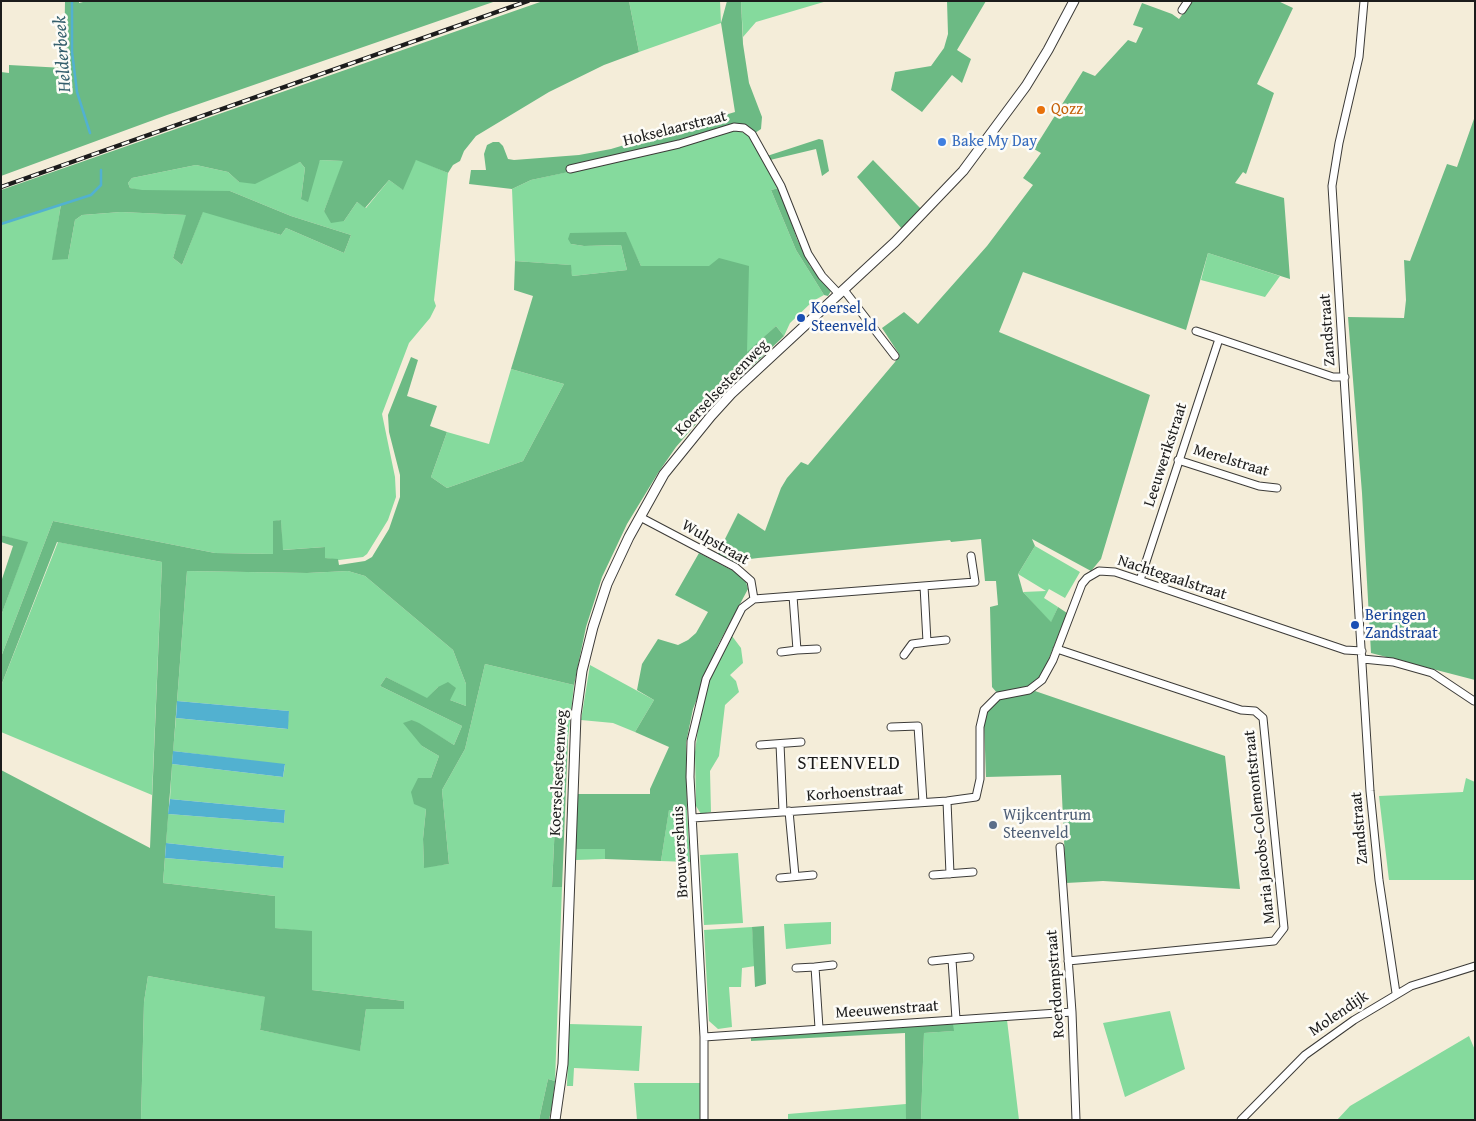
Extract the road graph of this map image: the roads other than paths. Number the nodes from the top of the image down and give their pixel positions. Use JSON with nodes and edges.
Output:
{"nodes":[{"id":1,"x":1074,"y":1,"type":"edge"},
{"id":2,"x":1188,"y":1,"type":"edge"},
{"id":3,"x":1364,"y":1,"type":"edge"},
{"id":4,"x":1182,"y":10,"type":"dead end"},
{"id":5,"x":570,"y":169,"type":"dead end"},
{"id":6,"x":841,"y":292,"type":"junction"},
{"id":7,"x":1196,"y":331,"type":"dead end"},
{"id":8,"x":1219,"y":339,"type":"junction"},
{"id":9,"x":895,"y":356,"type":"dead end"},
{"id":10,"x":1345,"y":378,"type":"junction"},
{"id":11,"x":1178,"y":460,"type":"junction"},
{"id":12,"x":1277,"y":488,"type":"dead end"},
{"id":13,"x":640,"y":517,"type":"junction"},
{"id":14,"x":971,"y":556,"type":"dead end"},
{"id":15,"x":1140,"y":580,"type":"junction"},
{"id":16,"x":924,"y":586,"type":"junction"},
{"id":17,"x":793,"y":596,"type":"junction"},
{"id":18,"x":754,"y":599,"type":"junction"},
{"id":19,"x":946,"y":640,"type":"dead end"},
{"id":20,"x":927,"y":642,"type":"junction"},
{"id":21,"x":1057,"y":648,"type":"junction"},
{"id":22,"x":817,"y":649,"type":"dead end"},
{"id":23,"x":797,"y":650,"type":"junction"},
{"id":24,"x":1362,"y":651,"type":"junction"},
{"id":25,"x":781,"y":652,"type":"dead end"},
{"id":26,"x":904,"y":655,"type":"dead end"},
{"id":27,"x":1362,"y":659,"type":"junction"},
{"id":28,"x":1474,"y":701,"type":"edge"},
{"id":29,"x":891,"y":728,"type":"dead end"},
{"id":30,"x":801,"y":742,"type":"dead end"},
{"id":31,"x":780,"y":744,"type":"junction"},
{"id":32,"x":760,"y":745,"type":"dead end"},
{"id":33,"x":976,"y":797,"type":"joint"},
{"id":34,"x":947,"y":801,"type":"junction"},
{"id":35,"x":923,"y":802,"type":"junction"},
{"id":36,"x":786,"y":811,"type":"junction"},
{"id":37,"x":693,"y":818,"type":"junction"},
{"id":38,"x":1060,"y":847,"type":"dead end"},
{"id":39,"x":973,"y":872,"type":"dead end"},
{"id":40,"x":950,"y":874,"type":"junction"},
{"id":41,"x":813,"y":875,"type":"dead end"},
{"id":42,"x":933,"y":875,"type":"dead end"},
{"id":43,"x":795,"y":876,"type":"junction"},
{"id":44,"x":780,"y":878,"type":"dead end"},
{"id":45,"x":970,"y":957,"type":"dead end"},
{"id":46,"x":952,"y":960,"type":"junction"},
{"id":47,"x":1068,"y":961,"type":"junction"},
{"id":48,"x":932,"y":962,"type":"dead end"},
{"id":49,"x":833,"y":966,"type":"dead end"},
{"id":50,"x":1475,"y":966,"type":"edge"},
{"id":51,"x":815,"y":967,"type":"junction"},
{"id":52,"x":796,"y":968,"type":"dead end"},
{"id":53,"x":1396,"y":994,"type":"junction"},
{"id":54,"x":1072,"y":1012,"type":"junction"},
{"id":55,"x":956,"y":1019,"type":"junction"},
{"id":56,"x":819,"y":1028,"type":"junction"},
{"id":57,"x":704,"y":1037,"type":"junction"},
{"id":58,"x":554,"y":1120,"type":"edge"},
{"id":59,"x":704,"y":1120,"type":"edge"},
{"id":60,"x":1076,"y":1120,"type":"edge"},
{"id":61,"x":1241,"y":1120,"type":"edge"}],
"edges":[{"from":1,"to":6,"type":"street","name":"Koerselsesteenweg"},
{"from":2,"to":4,"type":"street"},
{"from":3,"to":10,"type":"street","name":"Zandstraat"},
{"from":5,"to":6,"type":"street","name":"Hokselaarstraat"},
{"from":6,"to":9,"type":"street"},
{"from":6,"to":13,"type":"street","name":"Koerselsesteenweg"},
{"from":7,"to":8,"type":"street"},
{"from":8,"to":10,"type":"street"},
{"from":8,"to":11,"type":"street","name":"Leeuwerikstraat"},
{"from":10,"to":24,"type":"street","name":"Zandstraat"},
{"from":11,"to":12,"type":"street","name":"Merelstraat"},
{"from":11,"to":15,"type":"street","name":"Leeuwerikstraat"},
{"from":13,"to":18,"type":"street","name":"Wulpstraat"},
{"from":13,"to":58,"type":"street","name":"Koerselsesteenweg"},
{"from":14,"to":16,"type":"street"},
{"from":15,"to":21,"type":"street","name":"Nachtegaalstraat"},
{"from":15,"to":24,"type":"street","name":"Nachtegaalstraat"},
{"from":16,"to":17,"type":"street"},
{"from":16,"to":20,"type":"street"},
{"from":17,"to":18,"type":"street"},
{"from":17,"to":23,"type":"street"},
{"from":18,"to":37,"type":"street","name":"Brouwershuis"},
{"from":19,"to":20,"type":"street"},
{"from":20,"to":26,"type":"street"},
{"from":21,"to":33,"type":"street","name":"Nachtegaalstraat"},
{"from":21,"to":47,"type":"street","name":"Maria Jacobs-Colemontstraat"},
{"from":22,"to":23,"type":"street"},
{"from":23,"to":25,"type":"street"},
{"from":24,"to":27,"type":"street","name":"Zandstraat"},
{"from":27,"to":28,"type":"street"},
{"from":27,"to":53,"type":"street","name":"Zandstraat"},
{"from":29,"to":35,"type":"street","name":"Korhoenstraat"},
{"from":30,"to":31,"type":"street"},
{"from":31,"to":32,"type":"street"},
{"from":31,"to":36,"type":"street","name":"Korhoenstraat"},
{"from":33,"to":34,"type":"street","name":"Korhoenstraat"},
{"from":34,"to":35,"type":"street","name":"Korhoenstraat"},
{"from":34,"to":40,"type":"street"},
{"from":35,"to":36,"type":"street","name":"Korhoenstraat"},
{"from":36,"to":37,"type":"street","name":"Korhoenstraat"},
{"from":36,"to":43,"type":"street","name":"Korhoenstraat"},
{"from":37,"to":57,"type":"street","name":"Brouwershuis"},
{"from":38,"to":47,"type":"street","name":"Roerdompstraat"},
{"from":39,"to":40,"type":"street"},
{"from":40,"to":42,"type":"street"},
{"from":41,"to":43,"type":"street"},
{"from":43,"to":44,"type":"street"},
{"from":45,"to":46,"type":"street"},
{"from":46,"to":48,"type":"street"},
{"from":46,"to":55,"type":"street","name":"Meeuwenstraat"},
{"from":47,"to":54,"type":"street","name":"Roerdompstraat"},
{"from":49,"to":51,"type":"street"},
{"from":50,"to":53,"type":"street","name":"Molendijk"},
{"from":51,"to":52,"type":"street"},
{"from":51,"to":56,"type":"street","name":"Meeuwenstraat"},
{"from":53,"to":61,"type":"street","name":"Molendijk"},
{"from":54,"to":55,"type":"street","name":"Meeuwenstraat"},
{"from":54,"to":60,"type":"street","name":"Roerdompstraat"},
{"from":55,"to":56,"type":"street","name":"Meeuwenstraat"},
{"from":56,"to":57,"type":"street","name":"Meeuwenstraat"},
{"from":57,"to":59,"type":"street","name":"Brouwershuis"}]}
